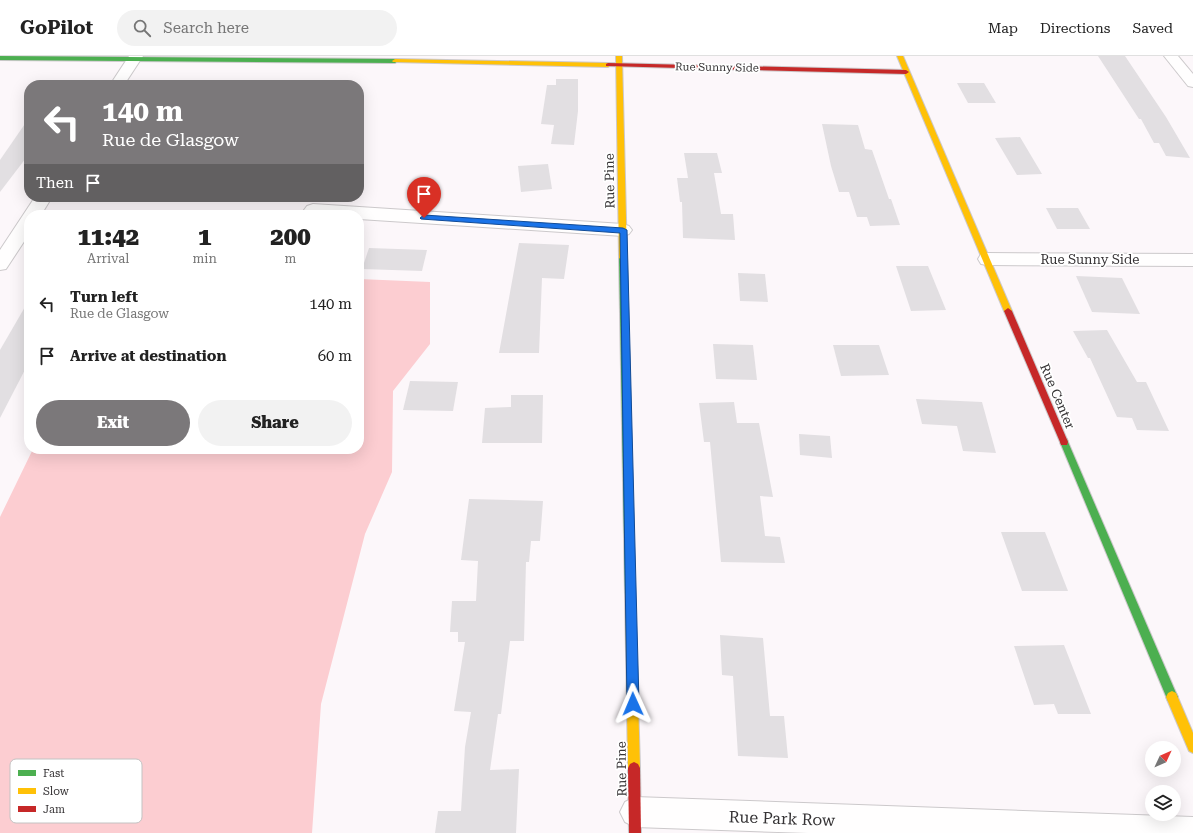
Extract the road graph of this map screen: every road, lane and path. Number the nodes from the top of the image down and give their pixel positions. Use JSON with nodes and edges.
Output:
{"nodes":[{"id":1,"x":900,"y":56,"type":"edge"},
{"id":2,"x":1171,"y":56,"type":"edge"},
{"id":3,"x":136,"y":57,"type":"edge"},
{"id":4,"x":0,"y":58,"type":"edge"},
{"id":5,"x":619,"y":60,"type":"edge"},
{"id":6,"x":906,"y":72,"type":"junction"},
{"id":7,"x":120,"y":80,"type":"edge"},
{"id":8,"x":1193,"y":83,"type":"edge"},
{"id":9,"x":364,"y":213,"type":"edge"},
{"id":10,"x":24,"y":228,"type":"edge"},
{"id":11,"x":623,"y":230,"type":"junction"},
{"id":12,"x":987,"y":259,"type":"junction"},
{"id":13,"x":1193,"y":260,"type":"edge"},
{"id":14,"x":0,"y":264,"type":"edge"},
{"id":15,"x":1193,"y":746,"type":"edge"},
{"id":16,"x":635,"y":823,"type":"edge"},
{"id":17,"x":1193,"y":832,"type":"edge"}],
"edges":[{"from":1,"to":6,"type":"street","name":"Rue Center"},
{"from":2,"to":8,"type":"street"},
{"from":3,"to":4,"type":"street","name":"Rue Sunny Side"},
{"from":3,"to":5,"type":"street","name":"Rue Sunny Side"},
{"from":3,"to":7,"type":"street"},
{"from":5,"to":6,"type":"street","name":"Rue Sunny Side"},
{"from":5,"to":11,"type":"street","name":"Rue Pine"},
{"from":6,"to":12,"type":"street","name":"Rue Center"},
{"from":9,"to":11,"type":"street"},
{"from":10,"to":14,"type":"street"},
{"from":11,"to":16,"type":"street","name":"Rue Pine"},
{"from":12,"to":13,"type":"street","name":"Rue Sunny Side"},
{"from":12,"to":15,"type":"street","name":"Rue Center"},
{"from":16,"to":17,"type":"street","name":"Rue Park Row"}]}
